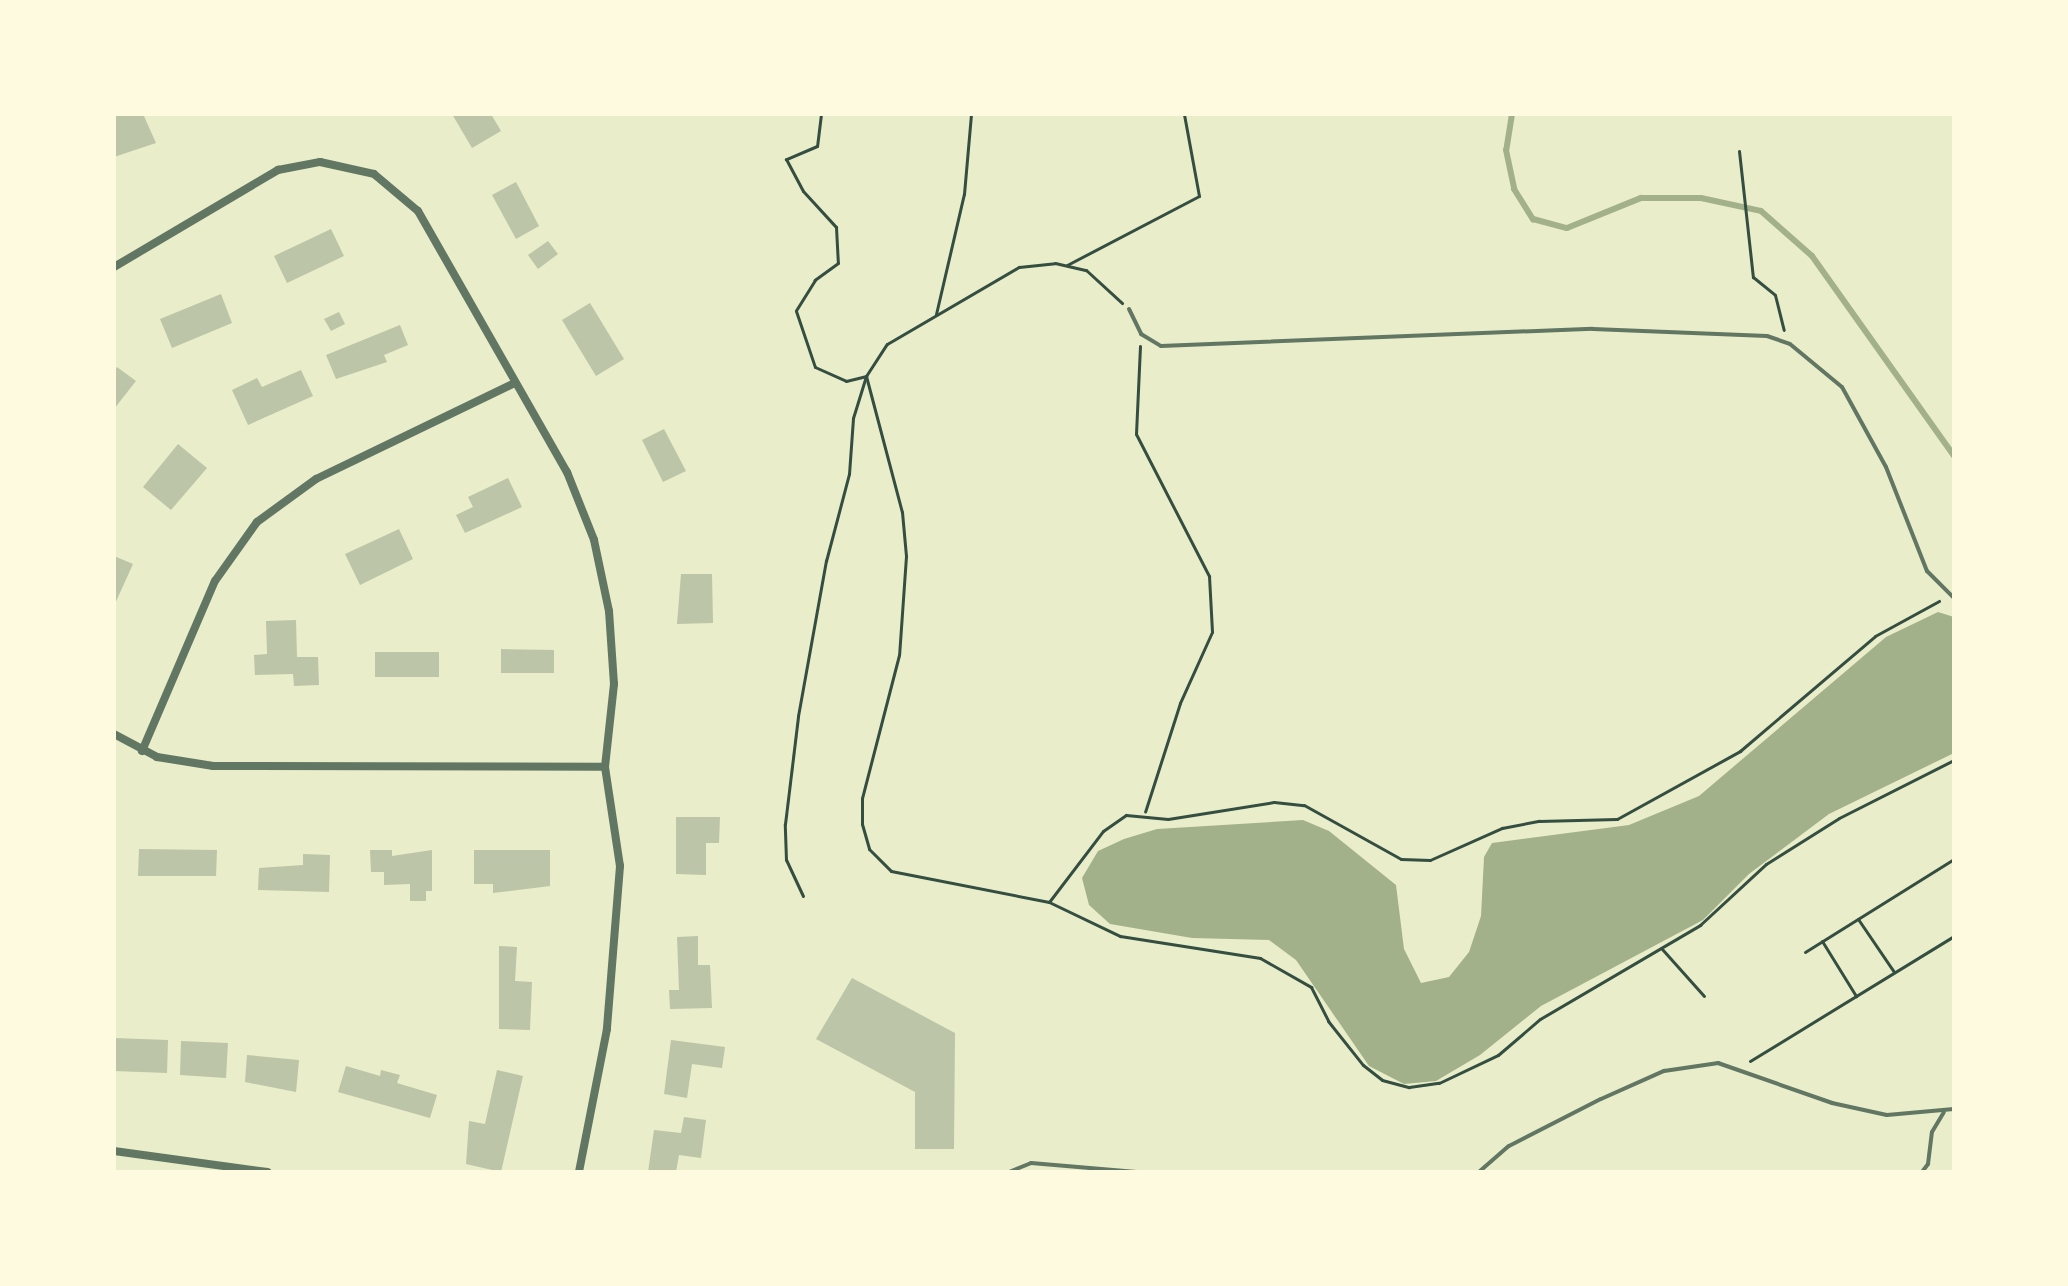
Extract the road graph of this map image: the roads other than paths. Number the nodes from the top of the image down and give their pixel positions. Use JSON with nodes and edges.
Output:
{"nodes":[{"id":1,"x":114,"y":267,"type":"edge"},
{"id":2,"x":1129,"y":309,"type":"road end"},
{"id":3,"x":515,"y":383,"type":"junction"},
{"id":4,"x":1952,"y":597,"type":"edge"},
{"id":5,"x":114,"y":734,"type":"edge"},
{"id":6,"x":142,"y":751,"type":"junction"},
{"id":7,"x":605,"y":767,"type":"junction"},
{"id":8,"x":1954,"y":1109,"type":"edge"},
{"id":9,"x":1944,"y":1112,"type":"junction"},
{"id":10,"x":114,"y":1151,"type":"edge"},
{"id":11,"x":1480,"y":1171,"type":"edge"},
{"id":12,"x":268,"y":1172,"type":"edge"},
{"id":13,"x":579,"y":1172,"type":"edge"},
{"id":14,"x":1009,"y":1172,"type":"edge"},
{"id":15,"x":1137,"y":1172,"type":"edge"},
{"id":16,"x":1468,"y":1172,"type":"edge"},
{"id":17,"x":1488,"y":1172,"type":"edge"},
{"id":18,"x":1922,"y":1172,"type":"edge"}],
"edges":[{"from":1,"to":3,"type":"street"},
{"from":2,"to":4,"type":"lane"},
{"from":3,"to":6,"type":"street"},
{"from":3,"to":7,"type":"street"},
{"from":5,"to":6,"type":"street"},
{"from":6,"to":7,"type":"street"},
{"from":7,"to":13,"type":"street"},
{"from":8,"to":9,"type":"lane"},
{"from":9,"to":11,"type":"lane"},
{"from":9,"to":18,"type":"lane"},
{"from":10,"to":12,"type":"street"},
{"from":11,"to":16,"type":"lane"},
{"from":11,"to":17,"type":"lane"},
{"from":14,"to":15,"type":"lane"}]}
